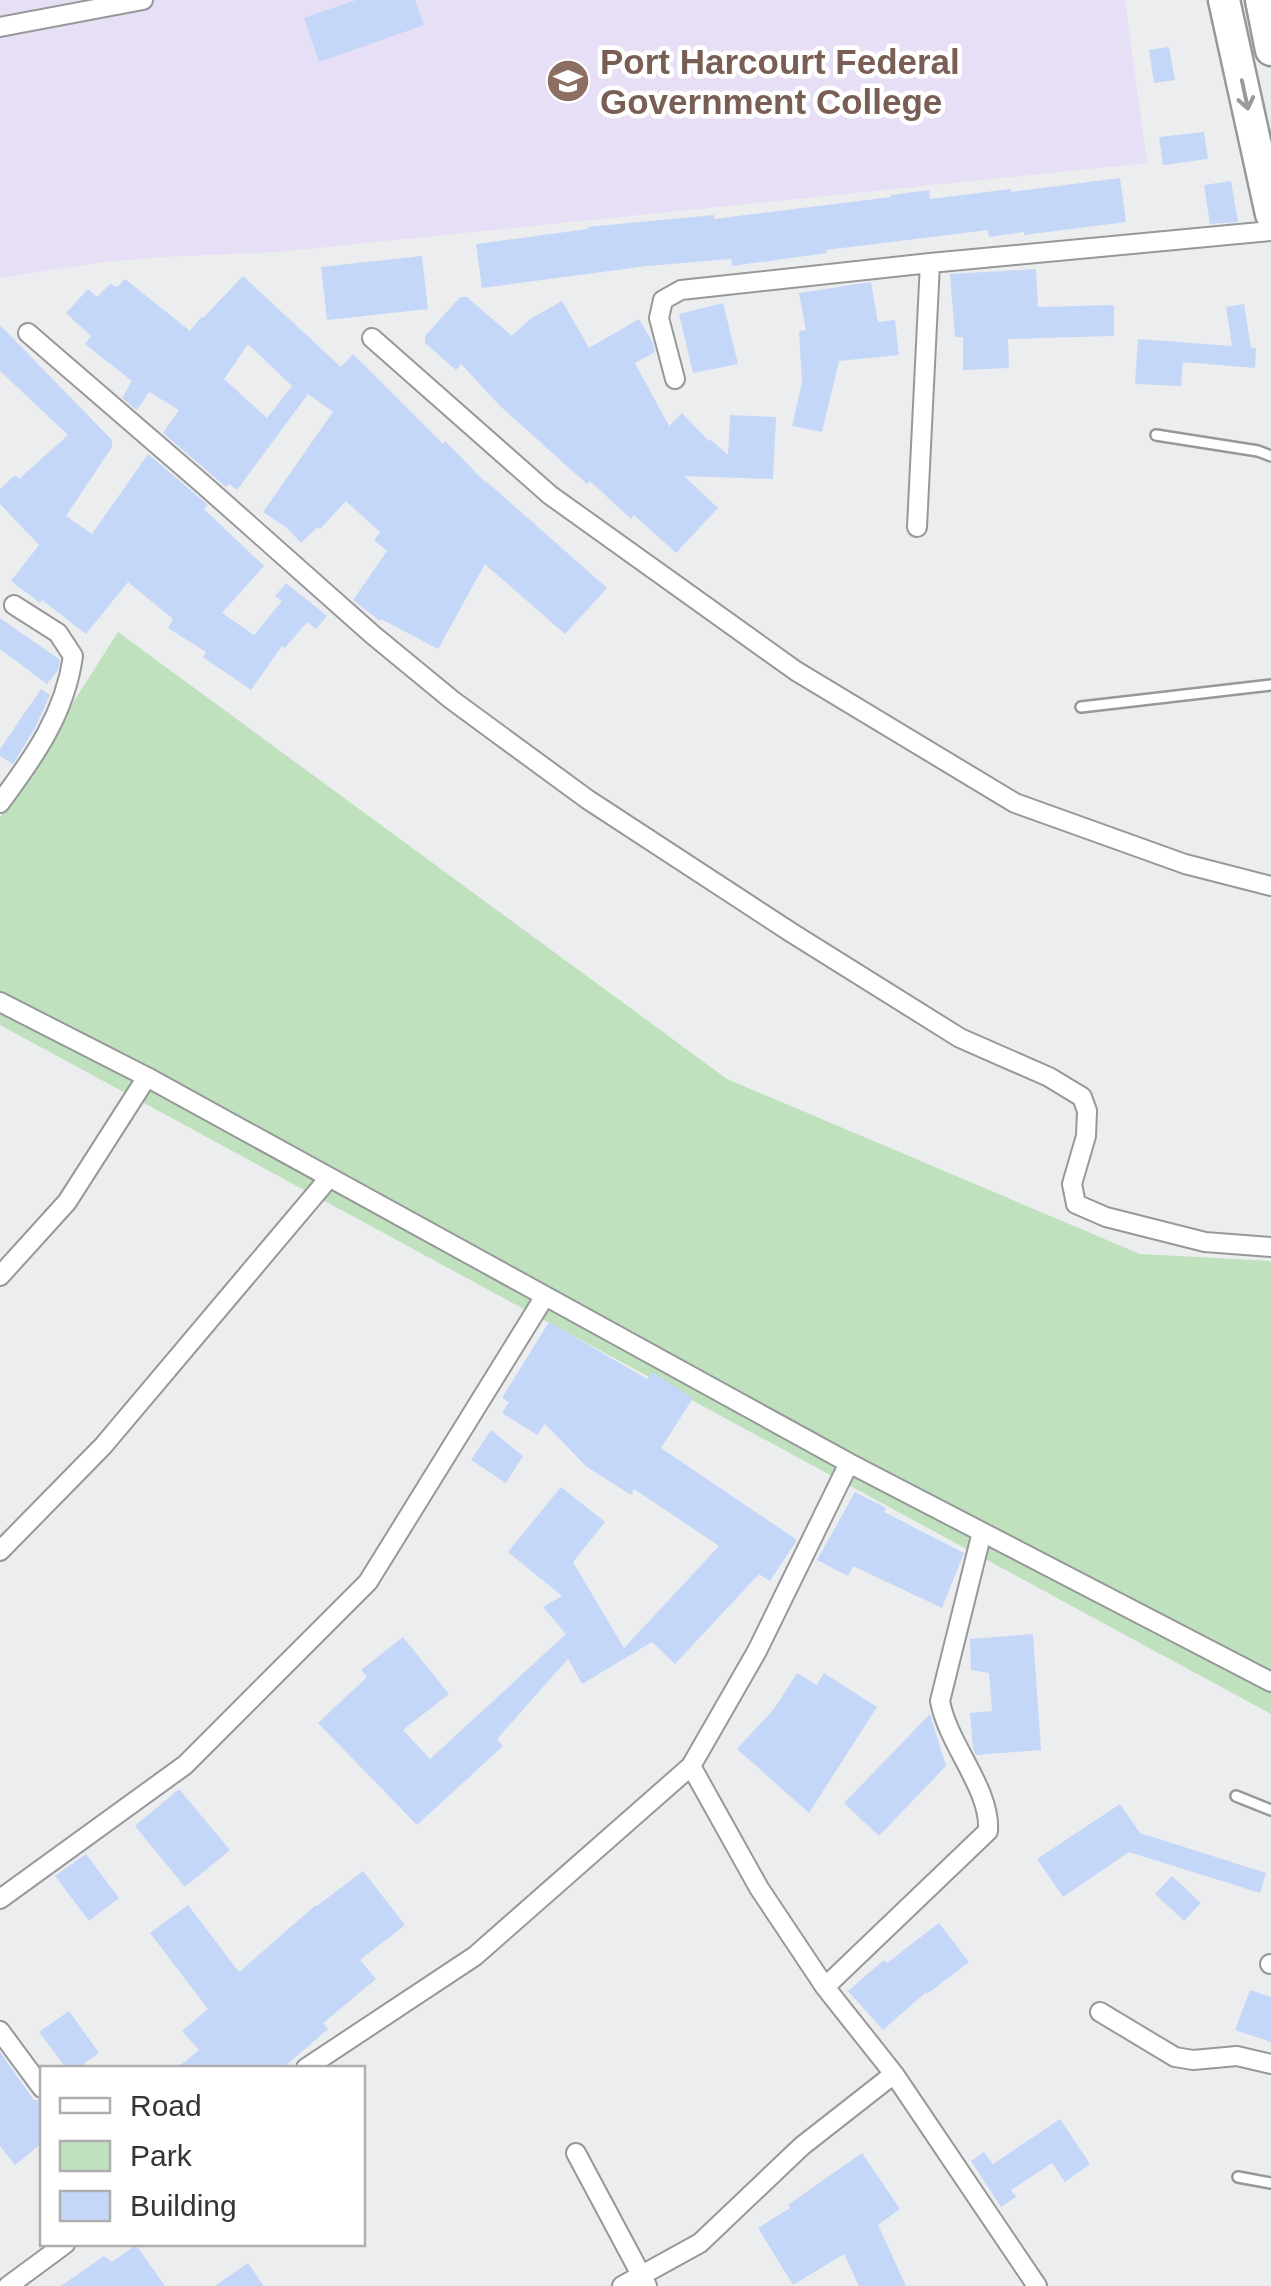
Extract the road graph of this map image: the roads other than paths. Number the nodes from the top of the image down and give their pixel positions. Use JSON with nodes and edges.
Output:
{"nodes":[{"id":1,"x":142,"y":0,"type":"edge"},
{"id":2,"x":1224,"y":0,"type":"edge"},
{"id":3,"x":1261,"y":0,"type":"edge"},
{"id":4,"x":0,"y":27,"type":"edge"},
{"id":5,"x":1271,"y":50,"type":"edge"},
{"id":6,"x":1271,"y":214,"type":"edge"},
{"id":7,"x":1271,"y":232,"type":"edge"},
{"id":8,"x":930,"y":263,"type":"junction"},
{"id":9,"x":28,"y":334,"type":"dead end"},
{"id":10,"x":372,"y":338,"type":"dead end"},
{"id":11,"x":675,"y":380,"type":"dead end"},
{"id":12,"x":1156,"y":435,"type":"dead end"},
{"id":13,"x":1271,"y":456,"type":"edge"},
{"id":14,"x":917,"y":528,"type":"dead end"},
{"id":15,"x":14,"y":604,"type":"dead end"},
{"id":16,"x":1271,"y":686,"type":"edge"},
{"id":17,"x":1081,"y":707,"type":"dead end"},
{"id":18,"x":0,"y":803,"type":"edge"},
{"id":19,"x":1271,"y":886,"type":"edge"},
{"id":20,"x":0,"y":1002,"type":"edge"},
{"id":21,"x":148,"y":1077,"type":"junction"},
{"id":22,"x":328,"y":1178,"type":"junction"},
{"id":23,"x":1271,"y":1246,"type":"edge"},
{"id":24,"x":0,"y":1276,"type":"edge"},
{"id":25,"x":545,"y":1296,"type":"junction"},
{"id":26,"x":849,"y":1463,"type":"junction"},
{"id":27,"x":982,"y":1532,"type":"junction"},
{"id":28,"x":0,"y":1551,"type":"edge"},
{"id":29,"x":1271,"y":1682,"type":"edge"},
{"id":30,"x":691,"y":1766,"type":"junction"},
{"id":31,"x":1236,"y":1796,"type":"dead end"},
{"id":32,"x":1271,"y":1810,"type":"edge"},
{"id":33,"x":0,"y":1898,"type":"edge"},
{"id":34,"x":825,"y":1987,"type":"junction"},
{"id":35,"x":1100,"y":2012,"type":"dead end"},
{"id":36,"x":0,"y":2031,"type":"edge"},
{"id":37,"x":1271,"y":2064,"type":"edge"},
{"id":38,"x":309,"y":2066,"type":"edge"},
{"id":39,"x":894,"y":2074,"type":"junction"},
{"id":40,"x":40,"y":2085,"type":"edge"},
{"id":41,"x":576,"y":2153,"type":"dead end"},
{"id":42,"x":1238,"y":2178,"type":"dead end"},
{"id":43,"x":1271,"y":2183,"type":"edge"},
{"id":44,"x":61,"y":2246,"type":"edge"},
{"id":45,"x":645,"y":2281,"type":"edge"},
{"id":46,"x":8,"y":2286,"type":"edge"},
{"id":47,"x":622,"y":2286,"type":"edge"},
{"id":48,"x":1037,"y":2286,"type":"edge"}],
"edges":[{"from":1,"to":4,"type":"street"},
{"from":2,"to":6,"type":"main road","one_way":true},
{"from":3,"to":5,"type":"main road"},
{"from":7,"to":8,"type":"street"},
{"from":8,"to":11,"type":"street"},
{"from":8,"to":14,"type":"street"},
{"from":9,"to":23,"type":"street"},
{"from":10,"to":19,"type":"street"},
{"from":12,"to":13,"type":"lane"},
{"from":15,"to":18,"type":"street"},
{"from":16,"to":17,"type":"lane"},
{"from":20,"to":21,"type":"street"},
{"from":21,"to":22,"type":"street"},
{"from":21,"to":24,"type":"street"},
{"from":22,"to":25,"type":"street"},
{"from":22,"to":28,"type":"street"},
{"from":25,"to":26,"type":"street"},
{"from":25,"to":33,"type":"street"},
{"from":26,"to":27,"type":"street"},
{"from":26,"to":30,"type":"street"},
{"from":27,"to":29,"type":"street"},
{"from":27,"to":34,"type":"street"},
{"from":30,"to":34,"type":"street"},
{"from":30,"to":38,"type":"street"},
{"from":31,"to":32,"type":"lane"},
{"from":34,"to":39,"type":"street"},
{"from":35,"to":37,"type":"street"},
{"from":36,"to":40,"type":"street"},
{"from":39,"to":45,"type":"street"},
{"from":39,"to":48,"type":"street"},
{"from":41,"to":45,"type":"street"},
{"from":42,"to":43,"type":"lane"},
{"from":44,"to":46,"type":"street"},
{"from":45,"to":47,"type":"street"}]}
